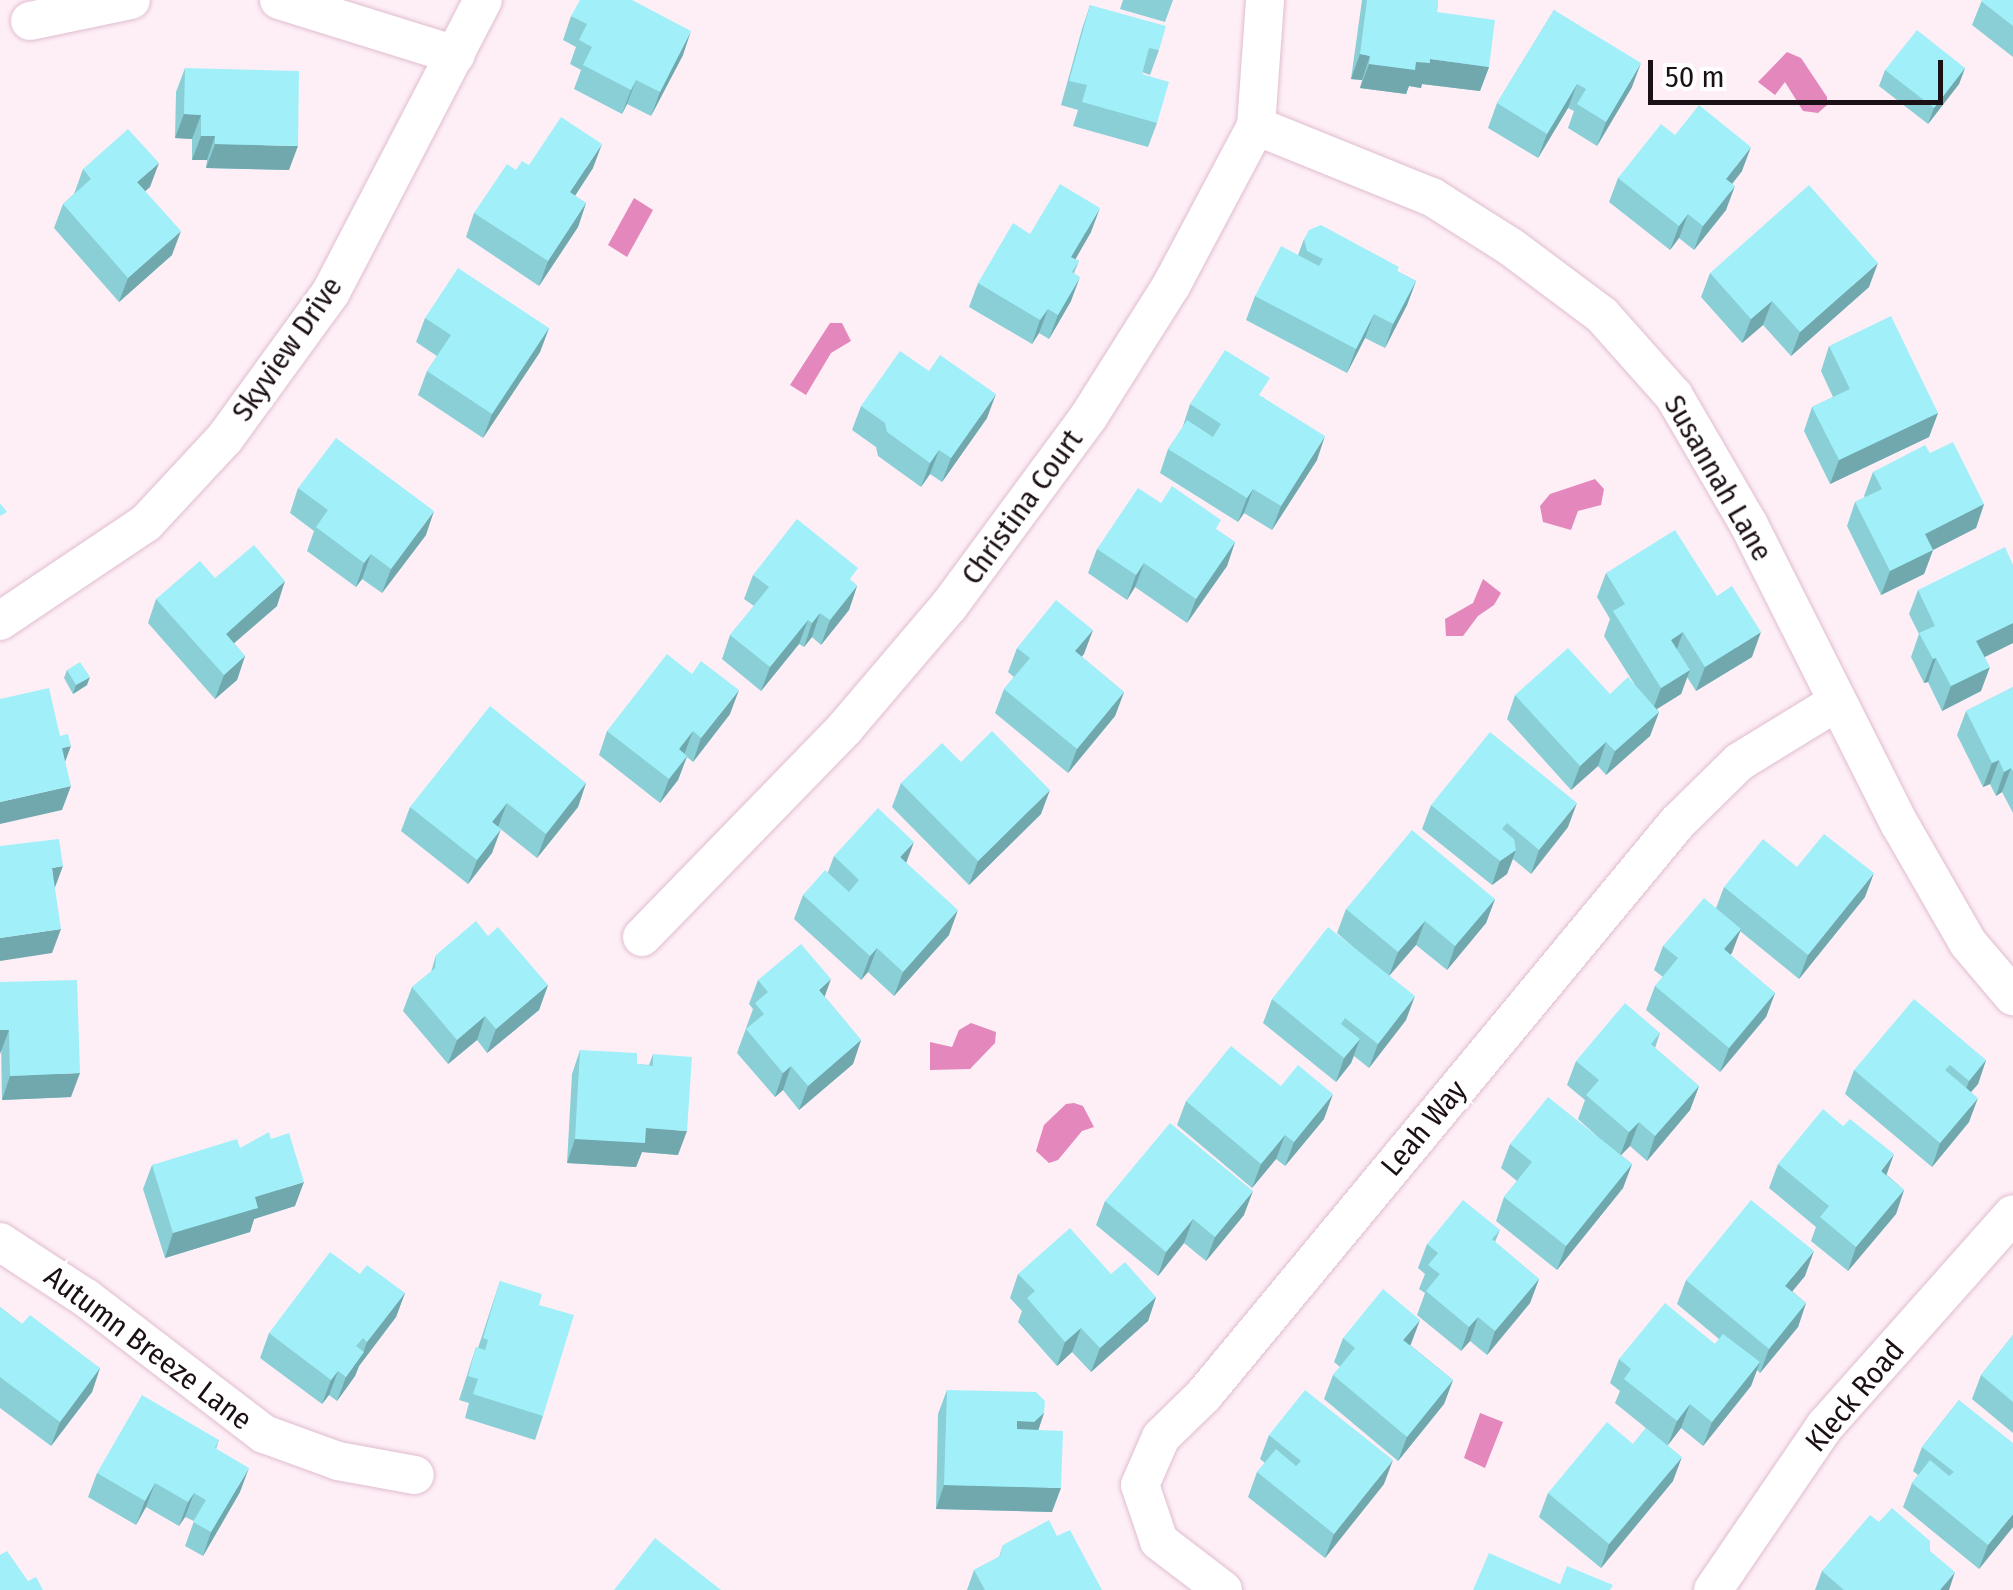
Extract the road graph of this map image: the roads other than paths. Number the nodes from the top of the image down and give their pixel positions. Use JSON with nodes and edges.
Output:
{"nodes":[{"id":1,"x":131,"y":0,"type":"edge"},
{"id":2,"x":280,"y":0,"type":"edge"},
{"id":3,"x":482,"y":0,"type":"edge"},
{"id":4,"x":1265,"y":0,"type":"edge"},
{"id":5,"x":30,"y":21,"type":"dead end"},
{"id":6,"x":456,"y":56,"type":"junction"},
{"id":7,"x":1256,"y":126,"type":"junction"},
{"id":8,"x":0,"y":620,"type":"edge"},
{"id":9,"x":1837,"y":702,"type":"junction"},
{"id":10,"x":642,"y":937,"type":"dead end"},
{"id":11,"x":2013,"y":996,"type":"edge"},
{"id":12,"x":2013,"y":1214,"type":"edge"},
{"id":13,"x":0,"y":1242,"type":"edge"},
{"id":14,"x":415,"y":1475,"type":"dead end"},
{"id":15,"x":1223,"y":1590,"type":"edge"},
{"id":16,"x":1713,"y":1590,"type":"edge"}],
"edges":[{"from":1,"to":5,"type":"street"},
{"from":2,"to":6,"type":"street"},
{"from":3,"to":6,"type":"street","name":"Skyview Drive"},
{"from":4,"to":7,"type":"street","name":"Christina Court"},
{"from":6,"to":8,"type":"street","name":"Skyview Drive"},
{"from":7,"to":9,"type":"street","name":"Susannah Lane"},
{"from":7,"to":10,"type":"street","name":"Christina Court"},
{"from":9,"to":11,"type":"street","name":"Susannah Lane"},
{"from":9,"to":15,"type":"street","name":"Leah Way"},
{"from":12,"to":16,"type":"street","name":"Kleck Road"},
{"from":13,"to":14,"type":"street","name":"Autumn Breeze Lane"}]}
